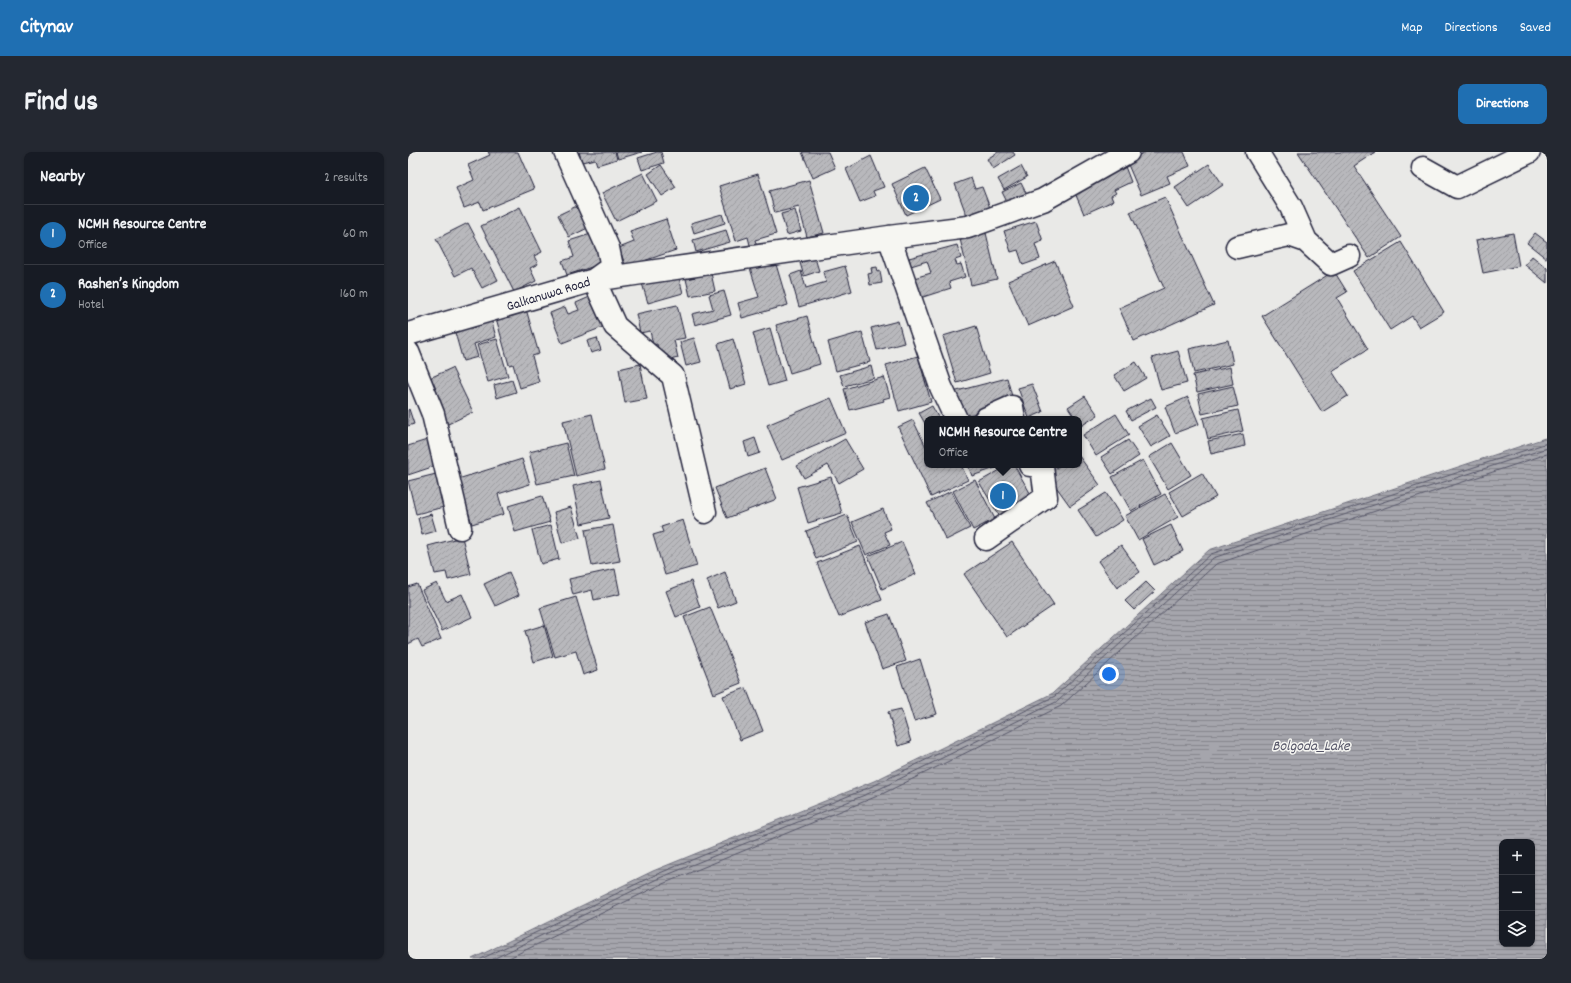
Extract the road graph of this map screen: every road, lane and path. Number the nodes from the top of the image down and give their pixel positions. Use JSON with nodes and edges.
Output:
{"nodes":[{"id":1,"x":565,"y":152,"type":"edge"},
{"id":2,"x":1128,"y":152,"type":"edge"},
{"id":3,"x":1258,"y":152,"type":"edge"},
{"id":4,"x":1528,"y":152,"type":"edge"},
{"id":5,"x":1423,"y":168,"type":"dead end"},
{"id":6,"x":889,"y":236,"type":"junction"},
{"id":7,"x":1306,"y":241,"type":"junction"},
{"id":8,"x":1237,"y":247,"type":"dead end"},
{"id":9,"x":1349,"y":256,"type":"dead end"},
{"id":10,"x":594,"y":280,"type":"junction"},
{"id":11,"x":408,"y":334,"type":"edge"},
{"id":12,"x":408,"y":352,"type":"edge"},
{"id":13,"x":955,"y":416,"type":"edge"},
{"id":14,"x":992,"y":416,"type":"edge"},
{"id":15,"x":1014,"y":416,"type":"edge"},
{"id":16,"x":1042,"y":468,"type":"edge"},
{"id":17,"x":705,"y":512,"type":"dead end"},
{"id":18,"x":460,"y":528,"type":"dead end"},
{"id":19,"x":986,"y":539,"type":"dead end"}],
"edges":[{"from":1,"to":10,"type":"street","name":"Galkanuwa Road"},
{"from":2,"to":6,"type":"street"},
{"from":3,"to":7,"type":"street"},
{"from":4,"to":5,"type":"street"},
{"from":6,"to":10,"type":"street"},
{"from":6,"to":13,"type":"street"},
{"from":7,"to":8,"type":"street"},
{"from":7,"to":9,"type":"street"},
{"from":10,"to":11,"type":"street","name":"Galkanuwa Road"},
{"from":10,"to":17,"type":"street"},
{"from":12,"to":18,"type":"street"},
{"from":14,"to":15,"type":"street"},
{"from":16,"to":19,"type":"street"}]}
